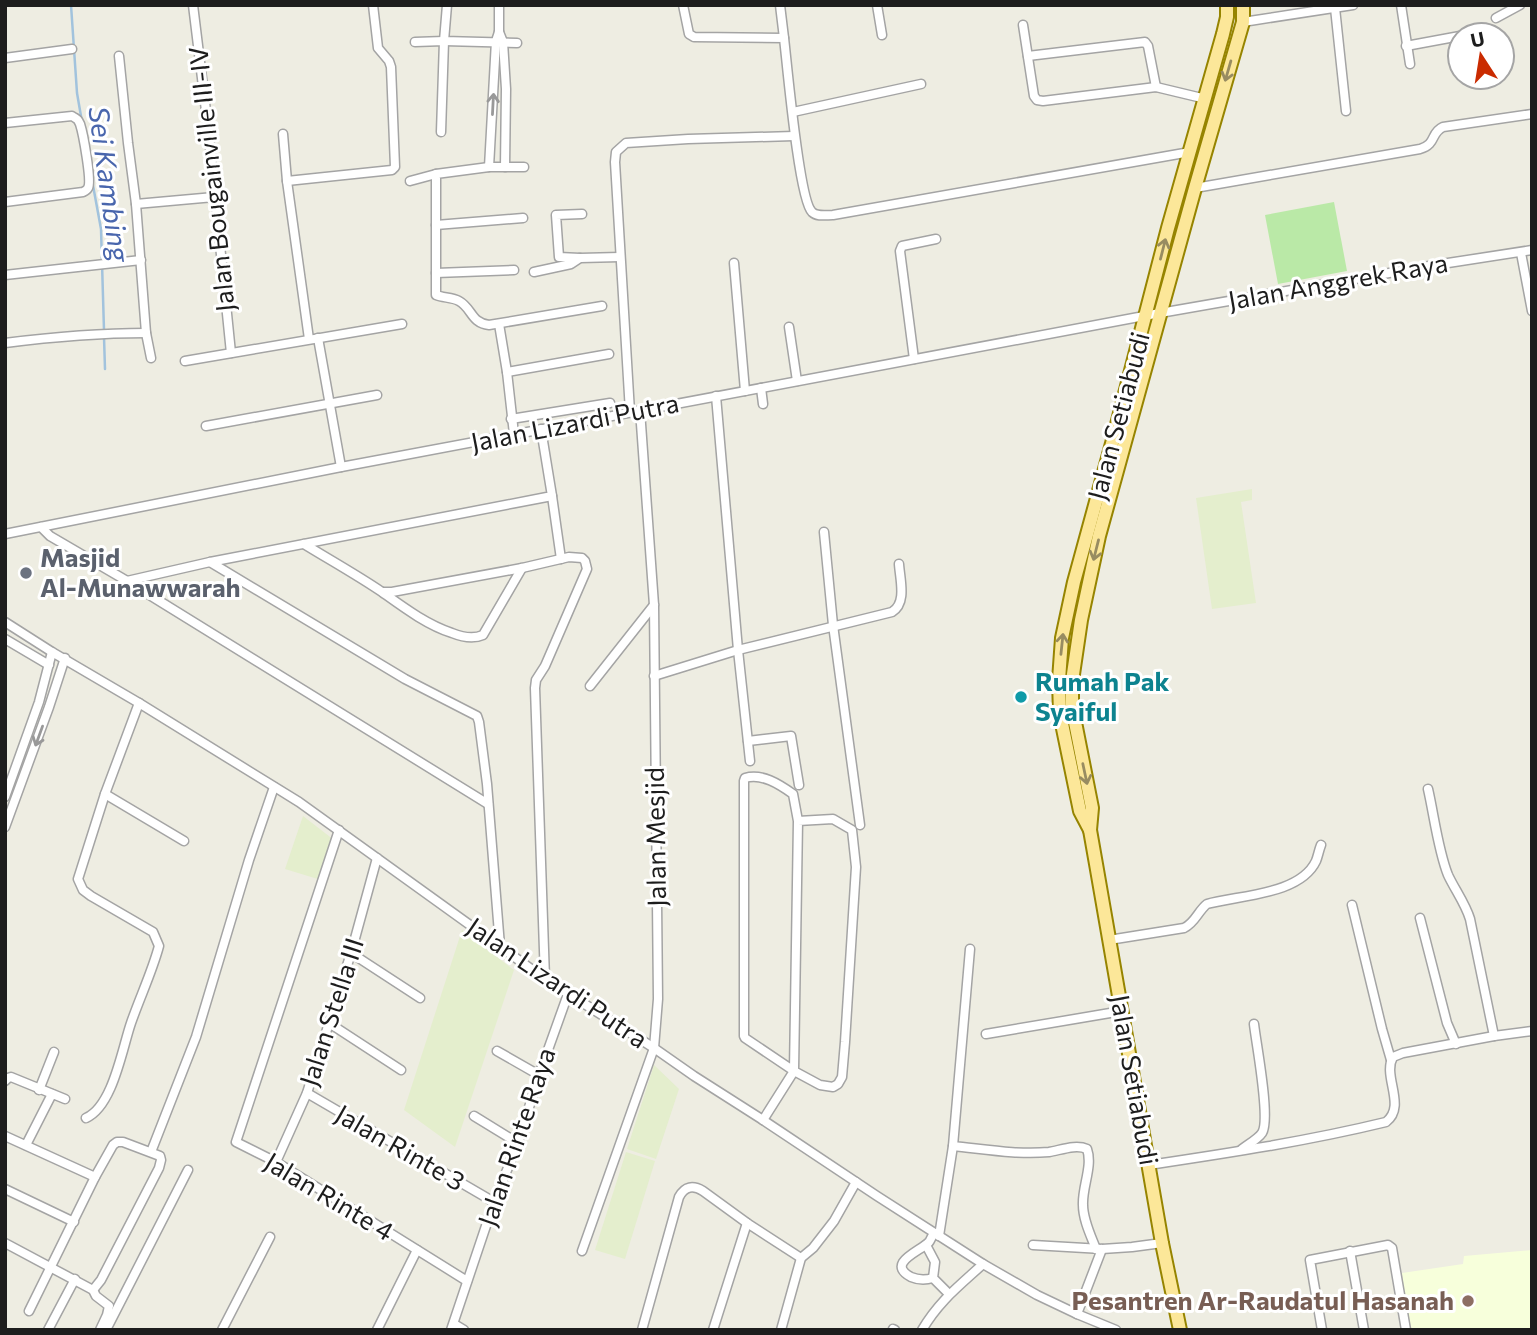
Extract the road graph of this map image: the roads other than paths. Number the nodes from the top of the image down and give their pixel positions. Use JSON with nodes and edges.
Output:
{"nodes":[{"id":1,"x":193,"y":5,"type":"edge"},
{"id":2,"x":373,"y":5,"type":"edge"},
{"id":3,"x":447,"y":5,"type":"edge"},
{"id":4,"x":499,"y":5,"type":"edge"},
{"id":5,"x":683,"y":5,"type":"edge"},
{"id":6,"x":780,"y":5,"type":"edge"},
{"id":7,"x":877,"y":5,"type":"edge"},
{"id":8,"x":1227,"y":5,"type":"edge"},
{"id":9,"x":1243,"y":5,"type":"edge"},
{"id":10,"x":1353,"y":5,"type":"edge"},
{"id":11,"x":1401,"y":5,"type":"edge"},
{"id":12,"x":1520,"y":5,"type":"edge"},
{"id":13,"x":1335,"y":8,"type":"junction"},
{"id":14,"x":1496,"y":18,"type":"dead end"},
{"id":15,"x":1243,"y":22,"type":"junction"},
{"id":16,"x":1023,"y":25,"type":"dead end"},
{"id":17,"x":882,"y":35,"type":"dead end"},
{"id":18,"x":784,"y":38,"type":"junction"},
{"id":19,"x":1446,"y":39,"type":"edge"},
{"id":20,"x":444,"y":41,"type":"junction"},
{"id":21,"x":415,"y":42,"type":"dead end"},
{"id":22,"x":500,"y":42,"type":"junction"},
{"id":23,"x":517,"y":43,"type":"dead end"},
{"id":24,"x":1406,"y":46,"type":"junction"},
{"id":25,"x":72,"y":49,"type":"dead end"},
{"id":26,"x":119,"y":56,"type":"dead end"},
{"id":27,"x":1028,"y":56,"type":"junction"},
{"id":28,"x":5,"y":58,"type":"edge"},
{"id":29,"x":1410,"y":64,"type":"dead end"},
{"id":30,"x":920,"y":84,"type":"dead end"},
{"id":31,"x":1156,"y":87,"type":"junction"},
{"id":32,"x":1206,"y":99,"type":"junction"},
{"id":33,"x":1346,"y":111,"type":"dead end"},
{"id":34,"x":793,"y":112,"type":"junction"},
{"id":35,"x":1532,"y":114,"type":"edge"},
{"id":36,"x":5,"y":124,"type":"edge"},
{"id":37,"x":441,"y":132,"type":"dead end"},
{"id":38,"x":283,"y":134,"type":"dead end"},
{"id":39,"x":794,"y":136,"type":"junction"},
{"id":40,"x":1190,"y":152,"type":"junction"},
{"id":41,"x":489,"y":167,"type":"junction"},
{"id":42,"x":505,"y":167,"type":"junction"},
{"id":43,"x":524,"y":167,"type":"dead end"},
{"id":44,"x":436,"y":174,"type":"junction"},
{"id":45,"x":287,"y":181,"type":"junction"},
{"id":46,"x":411,"y":181,"type":"dead end"},
{"id":47,"x":1195,"y":188,"type":"junction"},
{"id":48,"x":214,"y":197,"type":"junction"},
{"id":49,"x":5,"y":202,"type":"edge"},
{"id":50,"x":136,"y":204,"type":"junction"},
{"id":51,"x":582,"y":214,"type":"dead end"},
{"id":52,"x":523,"y":218,"type":"dead end"},
{"id":53,"x":436,"y":225,"type":"junction"},
{"id":54,"x":936,"y":239,"type":"dead end"},
{"id":55,"x":1532,"y":250,"type":"edge"},
{"id":56,"x":1521,"y":253,"type":"junction"},
{"id":57,"x":620,"y":257,"type":"junction"},
{"id":58,"x":580,"y":258,"type":"junction"},
{"id":59,"x":141,"y":260,"type":"junction"},
{"id":60,"x":734,"y":263,"type":"dead end"},
{"id":61,"x":514,"y":270,"type":"dead end"},
{"id":62,"x":534,"y":272,"type":"dead end"},
{"id":63,"x":436,"y":273,"type":"junction"},
{"id":64,"x":5,"y":275,"type":"edge"},
{"id":65,"x":602,"y":306,"type":"dead end"},
{"id":66,"x":1532,"y":311,"type":"edge"},
{"id":67,"x":1160,"y":313,"type":"junction"},
{"id":68,"x":1145,"y":316,"type":"junction"},
{"id":69,"x":402,"y":324,"type":"dead end"},
{"id":70,"x":499,"y":324,"type":"junction"},
{"id":71,"x":789,"y":327,"type":"dead end"},
{"id":72,"x":146,"y":332,"type":"junction"},
{"id":73,"x":314,"y":339,"type":"junction"},
{"id":74,"x":5,"y":343,"type":"edge"},
{"id":75,"x":231,"y":353,"type":"junction"},
{"id":76,"x":609,"y":354,"type":"dead end"},
{"id":77,"x":151,"y":358,"type":"dead end"},
{"id":78,"x":914,"y":359,"type":"junction"},
{"id":79,"x":185,"y":361,"type":"dead end"},
{"id":80,"x":507,"y":372,"type":"junction"},
{"id":81,"x":797,"y":381,"type":"junction"},
{"id":82,"x":761,"y":388,"type":"junction"},
{"id":83,"x":745,"y":391,"type":"junction"},
{"id":84,"x":377,"y":395,"type":"dead end"},
{"id":85,"x":716,"y":396,"type":"junction"},
{"id":86,"x":330,"y":403,"type":"junction"},
{"id":87,"x":610,"y":403,"type":"dead end"},
{"id":88,"x":763,"y":404,"type":"dead end"},
{"id":89,"x":640,"y":411,"type":"junction"},
{"id":90,"x":630,"y":412,"type":"junction"},
{"id":91,"x":511,"y":419,"type":"junction"},
{"id":92,"x":206,"y":426,"type":"dead end"},
{"id":93,"x":541,"y":429,"type":"junction"},
{"id":94,"x":514,"y":434,"type":"junction"},
{"id":95,"x":341,"y":467,"type":"junction"},
{"id":96,"x":552,"y":496,"type":"junction"},
{"id":97,"x":41,"y":527,"type":"junction"},
{"id":98,"x":824,"y":532,"type":"dead end"},
{"id":99,"x":5,"y":534,"type":"edge"},
{"id":100,"x":304,"y":544,"type":"junction"},
{"id":101,"x":561,"y":559,"type":"junction"},
{"id":102,"x":210,"y":562,"type":"junction"},
{"id":103,"x":899,"y":564,"type":"dead end"},
{"id":104,"x":522,"y":568,"type":"junction"},
{"id":105,"x":127,"y":581,"type":"junction"},
{"id":106,"x":383,"y":592,"type":"junction"},
{"id":107,"x":654,"y":606,"type":"junction"},
{"id":108,"x":5,"y":622,"type":"edge"},
{"id":109,"x":834,"y":625,"type":"junction"},
{"id":110,"x":5,"y":639,"type":"edge"},
{"id":111,"x":738,"y":650,"type":"junction"},
{"id":112,"x":52,"y":652,"type":"junction"},
{"id":113,"x":65,"y":659,"type":"junction"},
{"id":114,"x":48,"y":665,"type":"junction"},
{"id":115,"x":654,"y":676,"type":"junction"},
{"id":116,"x":590,"y":686,"type":"dead end"},
{"id":117,"x":38,"y":702,"type":"junction"},
{"id":118,"x":139,"y":702,"type":"junction"},
{"id":119,"x":49,"y":707,"type":"junction"},
{"id":120,"x":748,"y":741,"type":"junction"},
{"id":121,"x":750,"y":761,"type":"dead end"},
{"id":122,"x":799,"y":785,"type":"dead end"},
{"id":123,"x":274,"y":787,"type":"junction"},
{"id":124,"x":1429,"y":789,"type":"dead end"},
{"id":125,"x":105,"y":794,"type":"junction"},
{"id":126,"x":5,"y":797,"type":"edge"},
{"id":127,"x":488,"y":804,"type":"junction"},
{"id":128,"x":8,"y":813,"type":"edge"},
{"id":129,"x":798,"y":821,"type":"junction"},
{"id":130,"x":860,"y":825,"type":"dead end"},
{"id":131,"x":5,"y":827,"type":"edge"},
{"id":132,"x":339,"y":830,"type":"junction"},
{"id":133,"x":1090,"y":830,"type":"junction"},
{"id":134,"x":184,"y":841,"type":"dead end"},
{"id":135,"x":1321,"y":845,"type":"dead end"},
{"id":136,"x":377,"y":858,"type":"junction"},
{"id":137,"x":1352,"y":905,"type":"dead end"},
{"id":138,"x":1420,"y":918,"type":"dead end"},
{"id":139,"x":1109,"y":940,"type":"junction"},
{"id":140,"x":500,"y":946,"type":"junction"},
{"id":141,"x":970,"y":949,"type":"dead end"},
{"id":142,"x":351,"y":953,"type":"junction"},
{"id":143,"x":545,"y":979,"type":"junction"},
{"id":144,"x":568,"y":994,"type":"junction"},
{"id":145,"x":420,"y":998,"type":"dead end"},
{"id":146,"x":1122,"y":1011,"type":"junction"},
{"id":147,"x":329,"y":1023,"type":"junction"},
{"id":148,"x":1254,"y":1024,"type":"dead end"},
{"id":149,"x":1532,"y":1031,"type":"edge"},
{"id":150,"x":986,"y":1034,"type":"dead end"},
{"id":151,"x":1494,"y":1036,"type":"junction"},
{"id":152,"x":1457,"y":1044,"type":"junction"},
{"id":153,"x":654,"y":1048,"type":"junction"},
{"id":154,"x":497,"y":1051,"type":"dead end"},
{"id":155,"x":54,"y":1052,"type":"dead end"},
{"id":156,"x":1391,"y":1060,"type":"junction"},
{"id":157,"x":401,"y":1070,"type":"dead end"},
{"id":158,"x":794,"y":1072,"type":"junction"},
{"id":159,"x":539,"y":1075,"type":"junction"},
{"id":160,"x":5,"y":1081,"type":"edge"},
{"id":161,"x":40,"y":1090,"type":"junction"},
{"id":162,"x":307,"y":1093,"type":"junction"},
{"id":163,"x":52,"y":1094,"type":"junction"},
{"id":164,"x":65,"y":1098,"type":"dead end"},
{"id":165,"x":474,"y":1116,"type":"dead end"},
{"id":166,"x":86,"y":1118,"type":"dead end"},
{"id":167,"x":763,"y":1120,"type":"junction"},
{"id":168,"x":5,"y":1136,"type":"edge"},
{"id":169,"x":518,"y":1143,"type":"junction"},
{"id":170,"x":26,"y":1145,"type":"junction"},
{"id":171,"x":953,"y":1146,"type":"junction"},
{"id":172,"x":151,"y":1152,"type":"junction"},
{"id":173,"x":1239,"y":1152,"type":"junction"},
{"id":174,"x":276,"y":1162,"type":"junction"},
{"id":175,"x":1149,"y":1165,"type":"junction"},
{"id":176,"x":188,"y":1170,"type":"dead end"},
{"id":177,"x":94,"y":1177,"type":"junction"},
{"id":178,"x":856,"y":1182,"type":"junction"},
{"id":179,"x":5,"y":1189,"type":"edge"},
{"id":180,"x":494,"y":1202,"type":"junction"},
{"id":181,"x":74,"y":1222,"type":"junction"},
{"id":182,"x":747,"y":1223,"type":"junction"},
{"id":183,"x":937,"y":1234,"type":"junction"},
{"id":184,"x":270,"y":1237,"type":"dead end"},
{"id":185,"x":5,"y":1242,"type":"edge"},
{"id":186,"x":1162,"y":1243,"type":"junction"},
{"id":187,"x":926,"y":1245,"type":"junction"},
{"id":188,"x":1033,"y":1245,"type":"dead end"},
{"id":189,"x":1099,"y":1249,"type":"junction"},
{"id":190,"x":417,"y":1250,"type":"junction"},
{"id":191,"x":582,"y":1251,"type":"dead end"},
{"id":192,"x":1350,"y":1251,"type":"junction"},
{"id":193,"x":801,"y":1258,"type":"junction"},
{"id":194,"x":983,"y":1264,"type":"junction"},
{"id":195,"x":51,"y":1266,"type":"junction"},
{"id":196,"x":75,"y":1279,"type":"junction"},
{"id":197,"x":933,"y":1279,"type":"junction"},
{"id":198,"x":467,"y":1281,"type":"junction"},
{"id":199,"x":93,"y":1290,"type":"junction"},
{"id":200,"x":948,"y":1294,"type":"junction"},
{"id":201,"x":29,"y":1311,"type":"dead end"},
{"id":202,"x":1077,"y":1314,"type":"junction"},
{"id":203,"x":453,"y":1327,"type":"edge"},
{"id":204,"x":48,"y":1330,"type":"edge"},
{"id":205,"x":100,"y":1330,"type":"edge"},
{"id":206,"x":106,"y":1330,"type":"edge"},
{"id":207,"x":222,"y":1330,"type":"edge"},
{"id":208,"x":377,"y":1330,"type":"edge"},
{"id":209,"x":464,"y":1330,"type":"edge"},
{"id":210,"x":642,"y":1330,"type":"edge"},
{"id":211,"x":713,"y":1330,"type":"edge"},
{"id":212,"x":780,"y":1330,"type":"edge"},
{"id":213,"x":922,"y":1330,"type":"edge"},
{"id":214,"x":1116,"y":1330,"type":"edge"},
{"id":215,"x":1180,"y":1330,"type":"edge"},
{"id":216,"x":1322,"y":1330,"type":"edge"},
{"id":217,"x":1364,"y":1330,"type":"edge"},
{"id":218,"x":1405,"y":1330,"type":"edge"}],
"edges":[{"from":1,"to":48,"type":"street","name":"Jalan Bougainville III-IV"},
{"from":2,"to":45,"type":"street"},
{"from":3,"to":20,"type":"street"},
{"from":4,"to":22,"type":"street"},
{"from":5,"to":18,"type":"street"},
{"from":6,"to":18,"type":"street"},
{"from":7,"to":17,"type":"street"},
{"from":8,"to":32,"type":"main road","name":"Jalan Setiabudi"},
{"from":9,"to":15,"type":"main road","name":"Jalan Setiabudi"},
{"from":10,"to":13,"type":"street"},
{"from":11,"to":24,"type":"street"},
{"from":12,"to":14,"type":"street"},
{"from":13,"to":15,"type":"street"},
{"from":13,"to":33,"type":"street"},
{"from":15,"to":47,"type":"main road","name":"Jalan Setiabudi","one_way":true},
{"from":16,"to":27,"type":"street"},
{"from":18,"to":34,"type":"street"},
{"from":19,"to":24,"type":"street"},
{"from":20,"to":21,"type":"street"},
{"from":20,"to":22,"type":"street"},
{"from":20,"to":37,"type":"street"},
{"from":22,"to":23,"type":"street"},
{"from":41,"to":22,"type":"street","one_way":true},
{"from":22,"to":42,"type":"street"},
{"from":24,"to":29,"type":"street"},
{"from":25,"to":28,"type":"street"},
{"from":26,"to":50,"type":"street"},
{"from":27,"to":31,"type":"street"},
{"from":27,"to":31,"type":"street"},
{"from":30,"to":34,"type":"street"},
{"from":31,"to":32,"type":"street"},
{"from":32,"to":40,"type":"main road","name":"Jalan Setiabudi"},
{"from":34,"to":39,"type":"street"},
{"from":35,"to":47,"type":"street"},
{"from":36,"to":49,"type":"street"},
{"from":38,"to":45,"type":"street"},
{"from":39,"to":40,"type":"street"},
{"from":39,"to":57,"type":"street"},
{"from":68,"to":40,"type":"main road","name":"Jalan Setiabudi","one_way":true},
{"from":41,"to":42,"type":"street"},
{"from":41,"to":44,"type":"street"},
{"from":42,"to":43,"type":"street"},
{"from":44,"to":46,"type":"street"},
{"from":44,"to":53,"type":"street"},
{"from":45,"to":73,"type":"street"},
{"from":47,"to":67,"type":"main road","name":"Jalan Setiabudi"},
{"from":48,"to":50,"type":"street"},
{"from":48,"to":75,"type":"street","name":"Jalan Bougainville III-IV"},
{"from":50,"to":59,"type":"street"},
{"from":51,"to":58,"type":"street"},
{"from":52,"to":53,"type":"street"},
{"from":53,"to":63,"type":"street"},
{"from":54,"to":78,"type":"street"},
{"from":55,"to":56,"type":"street","name":"Jalan Anggrek Raya"},
{"from":56,"to":66,"type":"street"},
{"from":56,"to":67,"type":"street","name":"Jalan Anggrek Raya"},
{"from":57,"to":58,"type":"street"},
{"from":57,"to":90,"type":"street"},
{"from":58,"to":62,"type":"street"},
{"from":59,"to":64,"type":"street"},
{"from":59,"to":72,"type":"street"},
{"from":60,"to":83,"type":"street"},
{"from":61,"to":63,"type":"street"},
{"from":63,"to":70,"type":"street"},
{"from":65,"to":70,"type":"street"},
{"from":67,"to":68,"type":"street","name":"Jalan Anggrek Raya"},
{"from":67,"to":133,"type":"main road","name":"Jalan Setiabudi","one_way":true},
{"from":68,"to":78,"type":"street","name":"Jalan Lizardi Putra"},
{"from":133,"to":68,"type":"main road","name":"Jalan Setiabudi","one_way":true},
{"from":69,"to":73,"type":"street"},
{"from":70,"to":80,"type":"street"},
{"from":71,"to":81,"type":"street"},
{"from":72,"to":74,"type":"street"},
{"from":72,"to":77,"type":"street"},
{"from":73,"to":75,"type":"street"},
{"from":73,"to":86,"type":"street"},
{"from":75,"to":79,"type":"street"},
{"from":76,"to":80,"type":"street"},
{"from":78,"to":81,"type":"street","name":"Jalan Lizardi Putra"},
{"from":80,"to":91,"type":"street"},
{"from":81,"to":82,"type":"street","name":"Jalan Lizardi Putra"},
{"from":82,"to":83,"type":"street","name":"Jalan Lizardi Putra"},
{"from":82,"to":88,"type":"street"},
{"from":83,"to":85,"type":"street","name":"Jalan Lizardi Putra"},
{"from":84,"to":86,"type":"street"},
{"from":85,"to":89,"type":"street","name":"Jalan Lizardi Putra"},
{"from":85,"to":111,"type":"street"},
{"from":86,"to":92,"type":"street"},
{"from":86,"to":95,"type":"street"},
{"from":87,"to":91,"type":"street"},
{"from":89,"to":90,"type":"street","name":"Jalan Lizardi Putra"},
{"from":89,"to":107,"type":"street","name":"Jalan Mesjid"},
{"from":90,"to":93,"type":"street","name":"Jalan Lizardi Putra"},
{"from":91,"to":94,"type":"street"},
{"from":93,"to":94,"type":"street","name":"Jalan Lizardi Putra"},
{"from":93,"to":96,"type":"street"},
{"from":94,"to":95,"type":"street","name":"Jalan Lizardi Putra"},
{"from":95,"to":97,"type":"street","name":"Jalan Lizardi Putra"},
{"from":96,"to":100,"type":"street"},
{"from":96,"to":101,"type":"street"},
{"from":97,"to":99,"type":"street","name":"Jalan Lizardi Putra"},
{"from":97,"to":105,"type":"street"},
{"from":98,"to":109,"type":"street"},
{"from":100,"to":102,"type":"street"},
{"from":100,"to":106,"type":"street"},
{"from":101,"to":104,"type":"street"},
{"from":101,"to":143,"type":"street"},
{"from":102,"to":105,"type":"street"},
{"from":102,"to":127,"type":"street"},
{"from":103,"to":109,"type":"street"},
{"from":104,"to":106,"type":"street"},
{"from":104,"to":106,"type":"street"},
{"from":105,"to":127,"type":"street"},
{"from":107,"to":115,"type":"street","name":"Jalan Mesjid"},
{"from":107,"to":116,"type":"street"},
{"from":108,"to":112,"type":"street","name":"Jalan Lizardi Putra"},
{"from":109,"to":111,"type":"street"},
{"from":109,"to":130,"type":"street"},
{"from":110,"to":114,"type":"street"},
{"from":111,"to":115,"type":"street"},
{"from":111,"to":120,"type":"street"},
{"from":112,"to":113,"type":"street","name":"Jalan Lizardi Putra"},
{"from":112,"to":114,"type":"street"},
{"from":113,"to":118,"type":"street","name":"Jalan Lizardi Putra"},
{"from":113,"to":119,"type":"street"},
{"from":114,"to":117,"type":"street"},
{"from":115,"to":153,"type":"street","name":"Jalan Mesjid"},
{"from":117,"to":119,"type":"street"},
{"from":117,"to":126,"type":"street"},
{"from":118,"to":123,"type":"street","name":"Jalan Lizardi Putra"},
{"from":118,"to":125,"type":"street"},
{"from":119,"to":128,"type":"street","one_way":true},
{"from":120,"to":121,"type":"street"},
{"from":120,"to":122,"type":"street"},
{"from":123,"to":132,"type":"street","name":"Jalan Lizardi Putra"},
{"from":123,"to":172,"type":"street"},
{"from":124,"to":151,"type":"street"},
{"from":125,"to":134,"type":"street"},
{"from":125,"to":166,"type":"street"},
{"from":127,"to":140,"type":"street"},
{"from":128,"to":131,"type":"street"},
{"from":129,"to":158,"type":"street"},
{"from":129,"to":158,"type":"street"},
{"from":129,"to":158,"type":"street"},
{"from":132,"to":136,"type":"street","name":"Jalan Lizardi Putra"},
{"from":132,"to":174,"type":"street","name":"Jalan Rinte 4"},
{"from":133,"to":139,"type":"main road","name":"Jalan Setiabudi"},
{"from":135,"to":139,"type":"street"},
{"from":136,"to":140,"type":"street","name":"Jalan Lizardi Putra"},
{"from":136,"to":142,"type":"street","name":"Jalan Stella III"},
{"from":137,"to":156,"type":"street"},
{"from":138,"to":152,"type":"street"},
{"from":139,"to":146,"type":"main road","name":"Jalan Setiabudi"},
{"from":140,"to":143,"type":"street","name":"Jalan Lizardi Putra"},
{"from":141,"to":171,"type":"street"},
{"from":142,"to":145,"type":"street"},
{"from":142,"to":147,"type":"street","name":"Jalan Stella III"},
{"from":143,"to":144,"type":"street","name":"Jalan Lizardi Putra"},
{"from":144,"to":153,"type":"street","name":"Jalan Lizardi Putra"},
{"from":144,"to":159,"type":"street","name":"Jalan Rinte Raya"},
{"from":146,"to":150,"type":"street"},
{"from":146,"to":175,"type":"main road","name":"Jalan Setiabudi"},
{"from":147,"to":157,"type":"street"},
{"from":147,"to":162,"type":"street","name":"Jalan Stella III"},
{"from":148,"to":173,"type":"street"},
{"from":149,"to":151,"type":"street"},
{"from":151,"to":152,"type":"street"},
{"from":152,"to":156,"type":"street"},
{"from":153,"to":167,"type":"street","name":"Jalan Lizardi Putra"},
{"from":153,"to":191,"type":"street","name":"Jalan Mesjid"},
{"from":154,"to":159,"type":"street"},
{"from":155,"to":161,"type":"street"},
{"from":156,"to":173,"type":"street"},
{"from":158,"to":167,"type":"street"},
{"from":159,"to":169,"type":"street","name":"Jalan Rinte Raya"},
{"from":160,"to":161,"type":"street"},
{"from":161,"to":163,"type":"street"},
{"from":162,"to":174,"type":"street","name":"Jalan Stella III"},
{"from":162,"to":180,"type":"street","name":"Jalan Rinte 3"},
{"from":163,"to":164,"type":"street"},
{"from":163,"to":170,"type":"street"},
{"from":165,"to":169,"type":"street"},
{"from":167,"to":178,"type":"street","name":"Jalan Lizardi Putra"},
{"from":168,"to":170,"type":"street"},
{"from":169,"to":180,"type":"street","name":"Jalan Rinte Raya"},
{"from":170,"to":177,"type":"street"},
{"from":171,"to":183,"type":"street"},
{"from":171,"to":189,"type":"street"},
{"from":172,"to":177,"type":"street"},
{"from":172,"to":199,"type":"street"},
{"from":173,"to":175,"type":"street"},
{"from":174,"to":190,"type":"street","name":"Jalan Rinte 4"},
{"from":175,"to":186,"type":"main road","name":"Jalan Setiabudi"},
{"from":176,"to":206,"type":"street"},
{"from":177,"to":181,"type":"street"},
{"from":178,"to":183,"type":"street","name":"Jalan Lizardi Putra"},
{"from":178,"to":193,"type":"street"},
{"from":179,"to":181,"type":"street"},
{"from":180,"to":198,"type":"street","name":"Jalan Rinte Raya"},
{"from":181,"to":195,"type":"street"},
{"from":182,"to":193,"type":"street"},
{"from":182,"to":210,"type":"street"},
{"from":182,"to":211,"type":"street"},
{"from":183,"to":187,"type":"street"},
{"from":183,"to":194,"type":"street","name":"Jalan Lizardi Putra"},
{"from":184,"to":207,"type":"street"},
{"from":185,"to":195,"type":"street"},
{"from":186,"to":189,"type":"street"},
{"from":186,"to":215,"type":"main road","name":"Jalan Setiabudi"},
{"from":187,"to":197,"type":"street"},
{"from":187,"to":197,"type":"street"},
{"from":188,"to":189,"type":"street"},
{"from":189,"to":202,"type":"street"},
{"from":190,"to":198,"type":"street","name":"Jalan Rinte 4"},
{"from":190,"to":208,"type":"street"},
{"from":192,"to":216,"type":"street"},
{"from":192,"to":217,"type":"street"},
{"from":192,"to":218,"type":"street"},
{"from":193,"to":212,"type":"street"},
{"from":194,"to":200,"type":"street"},
{"from":194,"to":202,"type":"street","name":"Jalan Lizardi Putra"},
{"from":195,"to":196,"type":"street"},
{"from":195,"to":201,"type":"street"},
{"from":196,"to":199,"type":"street"},
{"from":196,"to":204,"type":"street"},
{"from":197,"to":200,"type":"street"},
{"from":198,"to":203,"type":"street","name":"Jalan Rinte Raya"},
{"from":199,"to":205,"type":"street"},
{"from":200,"to":213,"type":"street"},
{"from":202,"to":214,"type":"street","name":"Jalan Lizardi Putra"},
{"from":203,"to":209,"type":"street"}]}
